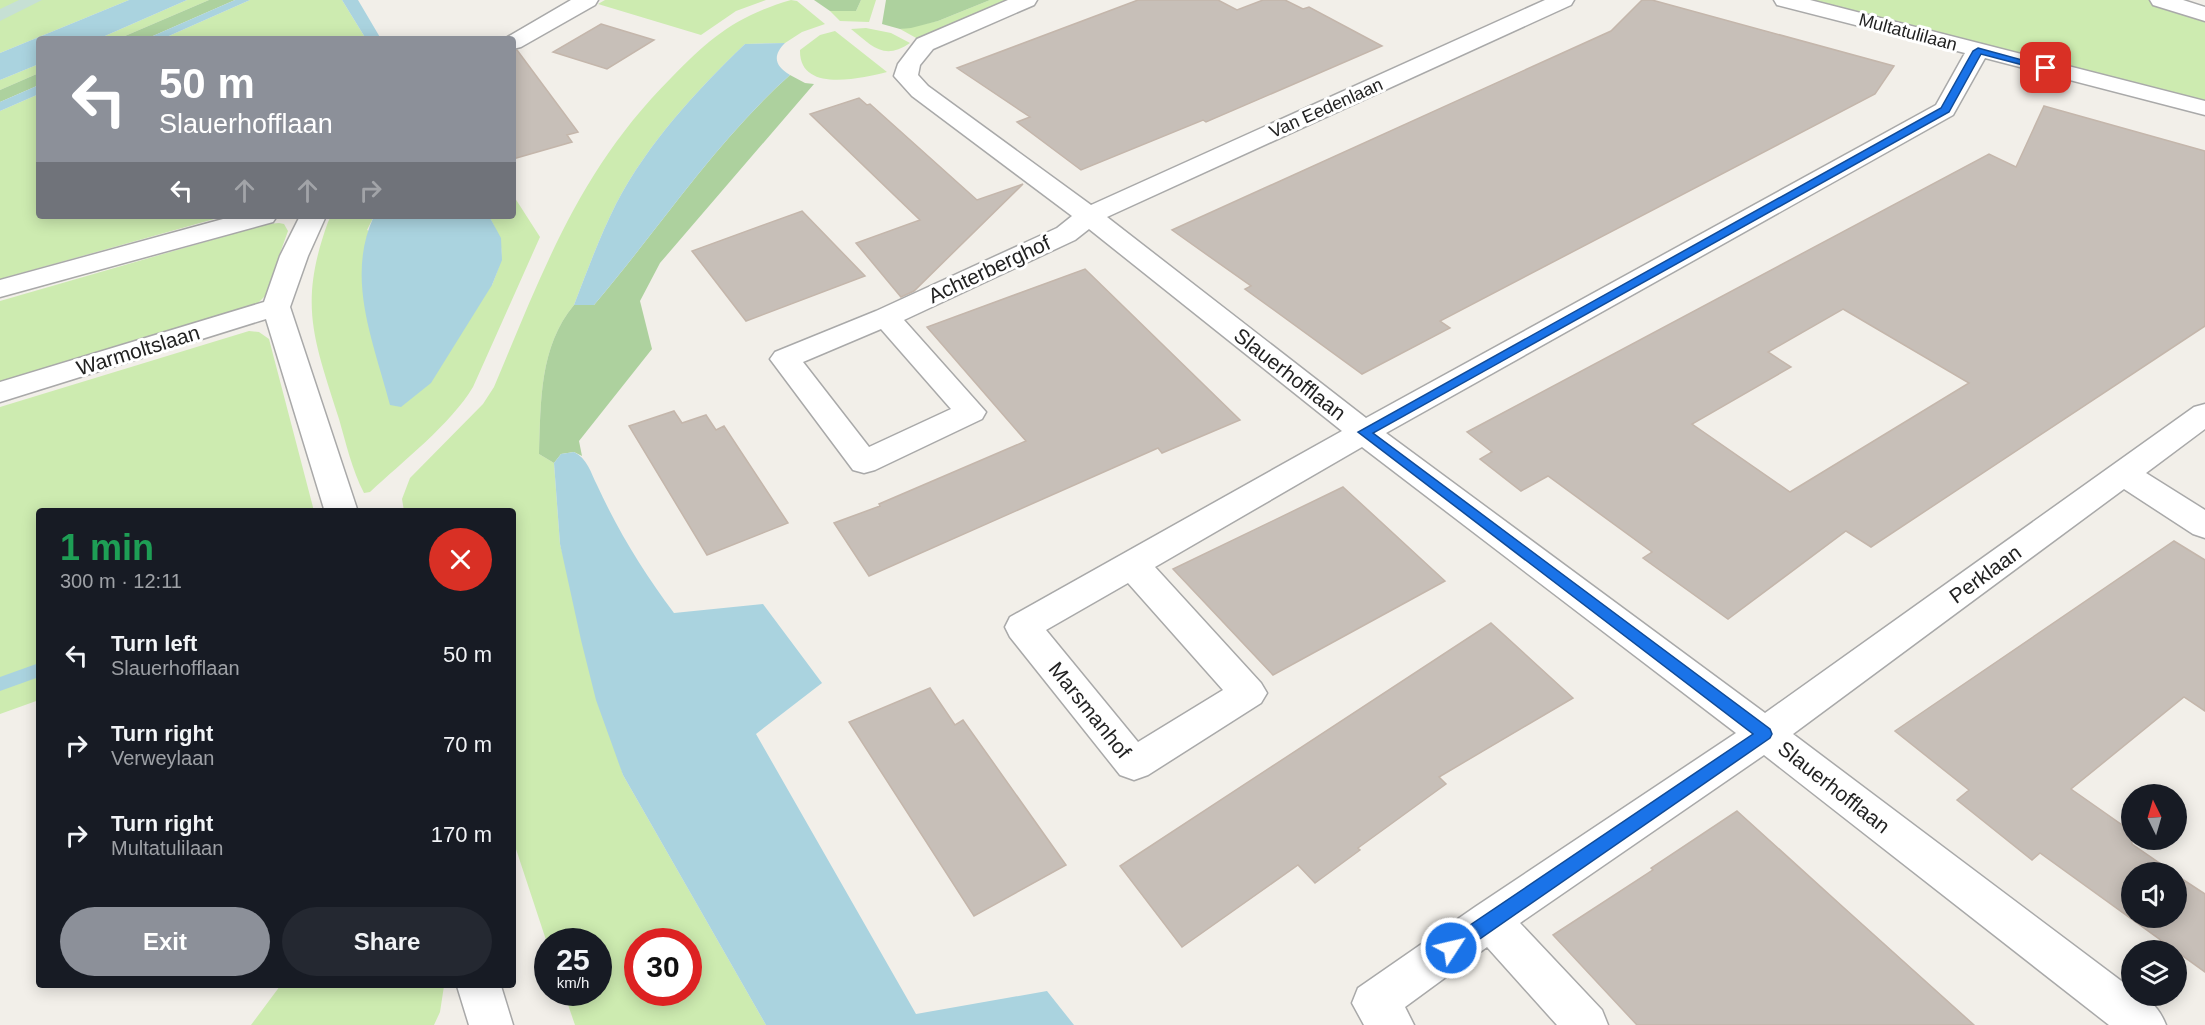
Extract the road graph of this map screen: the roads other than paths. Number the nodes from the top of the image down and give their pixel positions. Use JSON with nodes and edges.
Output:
{"nodes":[{"id":1,"x":587,"y":0,"type":"edge"},
{"id":2,"x":1026,"y":0,"type":"edge"},
{"id":3,"x":1563,"y":0,"type":"edge"},
{"id":4,"x":1785,"y":0,"type":"edge"},
{"id":5,"x":2161,"y":0,"type":"edge"},
{"id":6,"x":2205,"y":14,"type":"edge"},
{"id":7,"x":516,"y":40,"type":"edge"},
{"id":8,"x":1978,"y":51,"type":"junction"},
{"id":9,"x":2205,"y":108,"type":"edge"},
{"id":10,"x":1089,"y":216,"type":"junction"},
{"id":11,"x":253,"y":219,"type":"edge"},
{"id":12,"x":312,"y":219,"type":"edge"},
{"id":13,"x":0,"y":289,"type":"edge"},
{"id":14,"x":276,"y":307,"type":"junction"},
{"id":15,"x":886,"y":316,"type":"junction"},
{"id":16,"x":0,"y":392,"type":"edge"},
{"id":17,"x":2205,"y":414,"type":"edge"},
{"id":18,"x":1364,"y":432,"type":"junction"},
{"id":19,"x":2123,"y":473,"type":"junction"},
{"id":20,"x":341,"y":508,"type":"edge"},
{"id":21,"x":2205,"y":526,"type":"edge"},
{"id":22,"x":1133,"y":566,"type":"junction"},
{"id":23,"x":1765,"y":734,"type":"junction"},
{"id":24,"x":1490,"y":920,"type":"junction"},
{"id":25,"x":480,"y":988,"type":"edge"},
{"id":26,"x":491,"y":1025,"type":"edge"},
{"id":27,"x":1392,"y":1025,"type":"edge"},
{"id":28,"x":1586,"y":1025,"type":"edge"},
{"id":29,"x":2144,"y":1025,"type":"edge"}],
"edges":[{"from":1,"to":7,"type":"street"},
{"from":2,"to":10,"type":"street","name":"Slauerhofflaan"},
{"from":3,"to":10,"type":"street","name":"Van Eedenlaan"},
{"from":4,"to":8,"type":"street","name":"Multatulilaan"},
{"from":5,"to":6,"type":"street"},
{"from":8,"to":9,"type":"street","name":"Multatulilaan"},
{"from":8,"to":18,"type":"street","name":"Marsmanhof"},
{"from":10,"to":15,"type":"street","name":"Achterberghof"},
{"from":10,"to":18,"type":"street","name":"Slauerhofflaan"},
{"from":11,"to":13,"type":"street"},
{"from":12,"to":14,"type":"street"},
{"from":14,"to":16,"type":"street","name":"Warmoltslaan"},
{"from":14,"to":20,"type":"street"},
{"from":15,"to":15,"type":"street","name":"Achterberghof"},
{"from":17,"to":19,"type":"street","name":"Perklaan"},
{"from":18,"to":22,"type":"street","name":"Marsmanhof"},
{"from":18,"to":23,"type":"street","name":"Slauerhofflaan"},
{"from":19,"to":21,"type":"street"},
{"from":19,"to":23,"type":"street","name":"Perklaan"},
{"from":22,"to":22,"type":"street","name":"Marsmanhof"},
{"from":23,"to":24,"type":"street","name":"Perklaan"},
{"from":23,"to":29,"type":"street","name":"Slauerhofflaan"},
{"from":24,"to":27,"type":"street","name":"Perklaan"},
{"from":24,"to":28,"type":"street"},
{"from":25,"to":26,"type":"street"}]}
